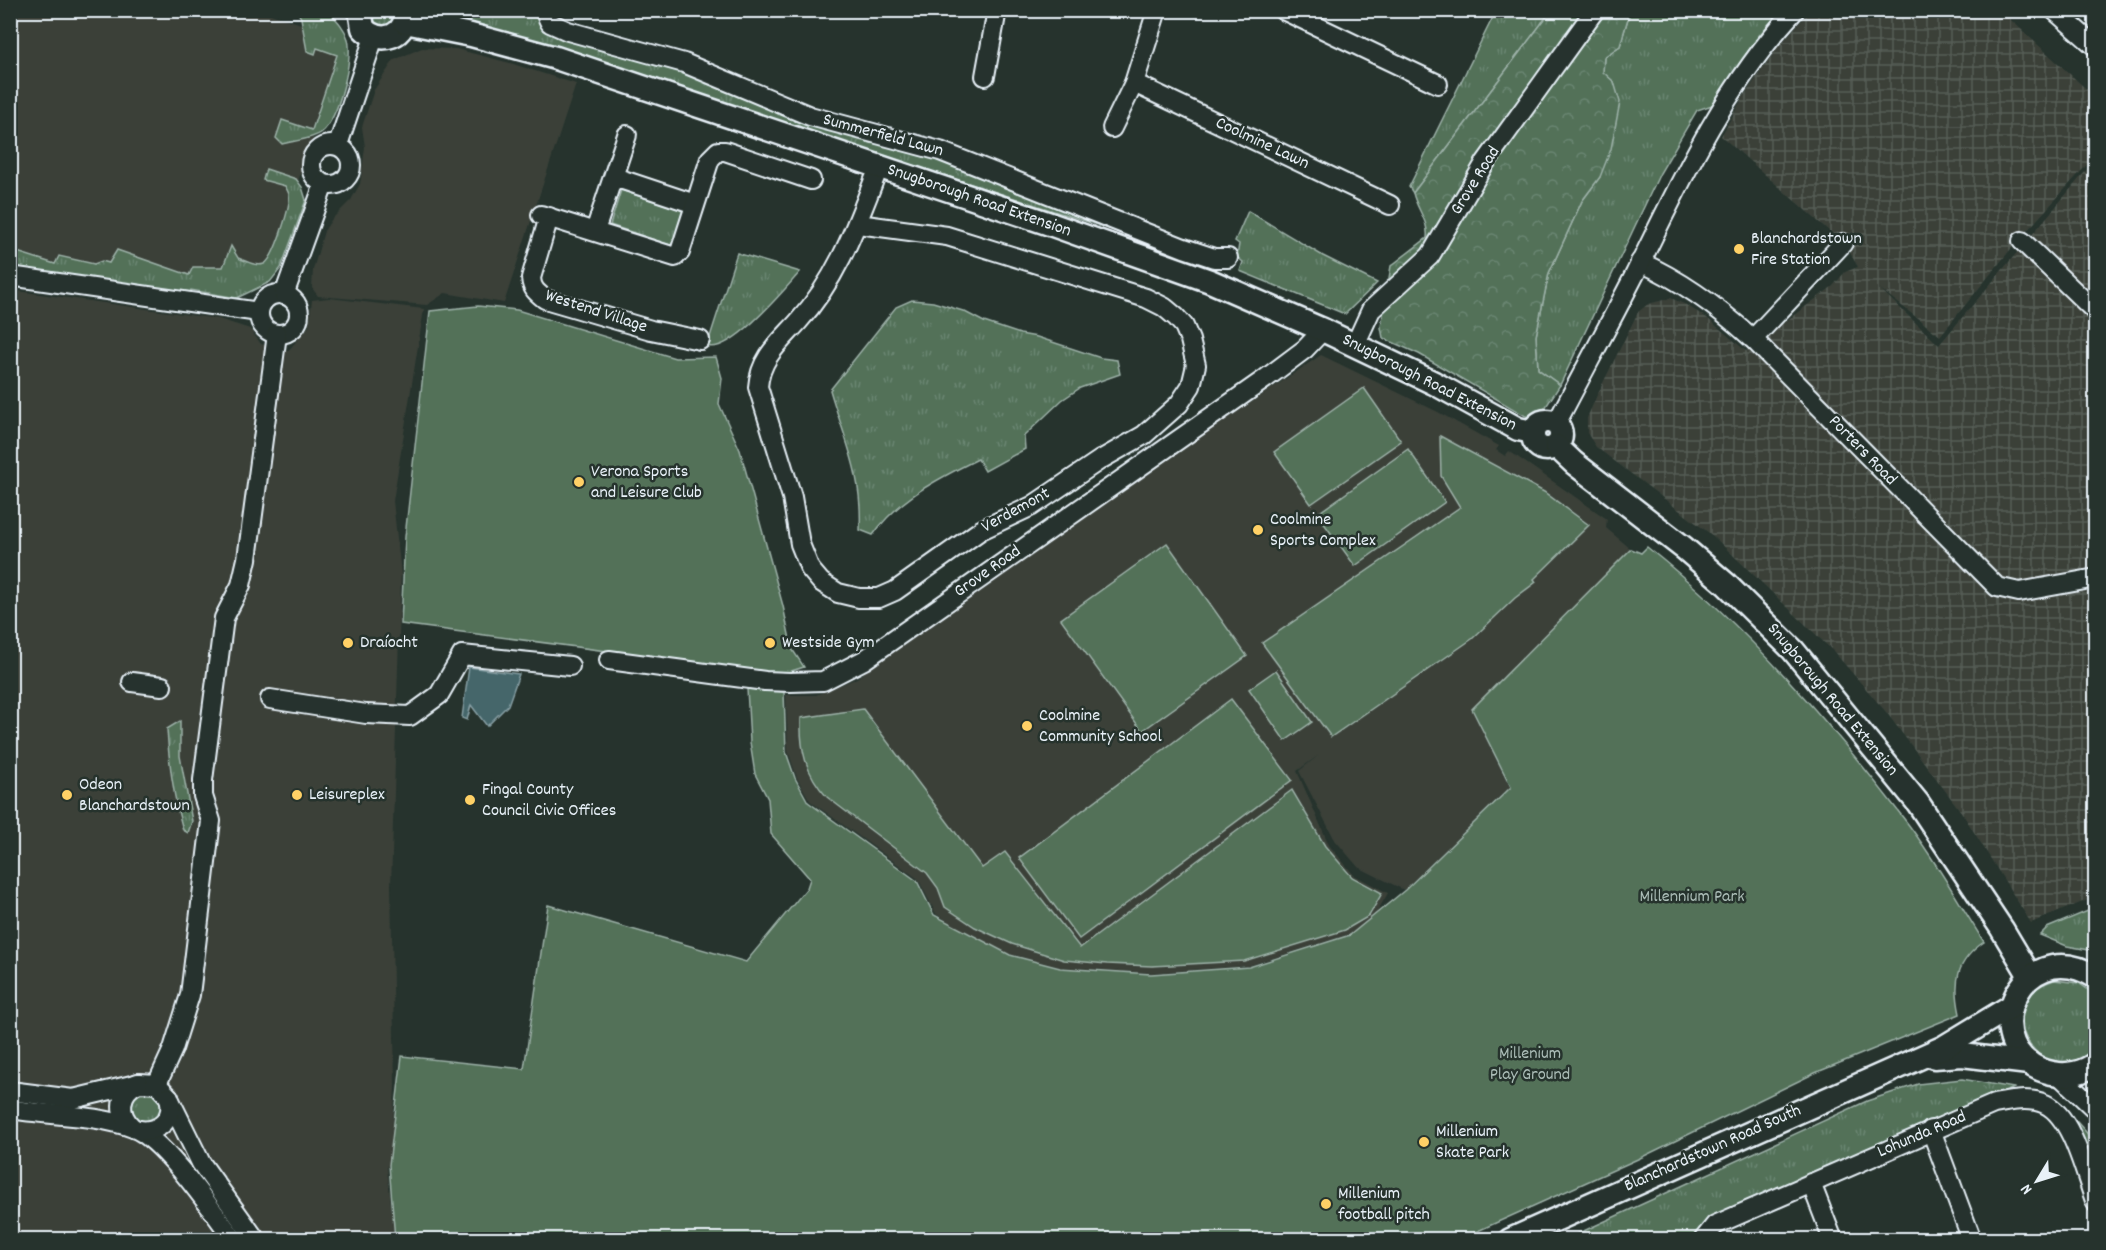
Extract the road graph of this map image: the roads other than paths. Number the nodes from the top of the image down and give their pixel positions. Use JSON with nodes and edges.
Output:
{"nodes":[{"id":1,"x":360,"y":10,"type":"edge"},
{"id":2,"x":544,"y":10,"type":"edge"},
{"id":3,"x":997,"y":10,"type":"edge"},
{"id":4,"x":1157,"y":10,"type":"edge"},
{"id":5,"x":1595,"y":10,"type":"edge"},
{"id":6,"x":1795,"y":10,"type":"edge"},
{"id":7,"x":1289,"y":12,"type":"edge"},
{"id":8,"x":2063,"y":14,"type":"edge"},
{"id":9,"x":405,"y":16,"type":"edge"},
{"id":10,"x":374,"y":37,"type":"junction"},
{"id":11,"x":2096,"y":47,"type":"edge"},
{"id":12,"x":985,"y":76,"type":"dead end"},
{"id":13,"x":1134,"y":83,"type":"junction"},
{"id":14,"x":1438,"y":84,"type":"dead end"},
{"id":15,"x":1112,"y":128,"type":"dead end"},
{"id":16,"x":627,"y":135,"type":"dead end"},
{"id":17,"x":338,"y":145,"type":"junction"},
{"id":18,"x":879,"y":167,"type":"junction"},
{"id":19,"x":614,"y":177,"type":"junction"},
{"id":20,"x":812,"y":180,"type":"dead end"},
{"id":21,"x":324,"y":184,"type":"junction"},
{"id":22,"x":695,"y":204,"type":"junction"},
{"id":23,"x":1390,"y":205,"type":"dead end"},
{"id":24,"x":858,"y":224,"type":"junction"},
{"id":25,"x":595,"y":231,"type":"junction"},
{"id":26,"x":2022,"y":241,"type":"dead end"},
{"id":27,"x":1843,"y":243,"type":"dead end"},
{"id":28,"x":1228,"y":258,"type":"dead end"},
{"id":29,"x":1640,"y":262,"type":"junction"},
{"id":30,"x":10,"y":276,"type":"edge"},
{"id":31,"x":285,"y":295,"type":"junction"},
{"id":32,"x":259,"y":312,"type":"junction"},
{"id":33,"x":2096,"y":312,"type":"edge"},
{"id":34,"x":1323,"y":330,"type":"junction"},
{"id":35,"x":277,"y":334,"type":"junction"},
{"id":36,"x":1753,"y":339,"type":"junction"},
{"id":37,"x":700,"y":340,"type":"dead end"},
{"id":38,"x":1354,"y":345,"type":"junction"},
{"id":39,"x":1556,"y":435,"type":"junction"},
{"id":40,"x":2096,"y":578,"type":"edge"},
{"id":41,"x":609,"y":660,"type":"dead end"},
{"id":42,"x":570,"y":666,"type":"dead end"},
{"id":43,"x":132,"y":682,"type":"dead end"},
{"id":44,"x":162,"y":686,"type":"dead end"},
{"id":45,"x":270,"y":699,"type":"dead end"},
{"id":46,"x":2030,"y":976,"type":"junction"},
{"id":47,"x":2096,"y":977,"type":"edge"},
{"id":48,"x":2010,"y":1007,"type":"junction"},
{"id":49,"x":1917,"y":1059,"type":"junction"},
{"id":50,"x":2029,"y":1062,"type":"junction"},
{"id":51,"x":2096,"y":1063,"type":"edge"},
{"id":52,"x":2059,"y":1075,"type":"junction"},
{"id":53,"x":155,"y":1087,"type":"junction"},
{"id":54,"x":10,"y":1091,"type":"edge"},
{"id":55,"x":10,"y":1109,"type":"edge"},
{"id":56,"x":2096,"y":1110,"type":"edge"},
{"id":57,"x":1931,"y":1130,"type":"junction"},
{"id":58,"x":140,"y":1132,"type":"junction"},
{"id":59,"x":1811,"y":1183,"type":"junction"},
{"id":60,"x":2096,"y":1203,"type":"edge"},
{"id":61,"x":234,"y":1239,"type":"edge"},
{"id":62,"x":256,"y":1239,"type":"edge"},
{"id":63,"x":1510,"y":1239,"type":"edge"},
{"id":64,"x":1703,"y":1239,"type":"edge"},
{"id":65,"x":1833,"y":1239,"type":"edge"},
{"id":66,"x":1972,"y":1239,"type":"edge"}],
"edges":[{"from":1,"to":10,"type":"main road"},
{"from":2,"to":28,"type":"street","name":"Summerfield Lawn"},
{"from":3,"to":12,"type":"street"},
{"from":4,"to":13,"type":"street"},
{"from":5,"to":38,"type":"street","name":"Grove Road"},
{"from":6,"to":29,"type":"street"},
{"from":7,"to":14,"type":"street"},
{"from":8,"to":11,"type":"street"},
{"from":9,"to":10,"type":"main road"},
{"from":9,"to":18,"type":"main road","name":"Snugborough Road Extension"},
{"from":10,"to":17,"type":"street"},
{"from":13,"to":15,"type":"street"},
{"from":13,"to":23,"type":"street","name":"Coolmine Lawn"},
{"from":16,"to":19,"type":"street"},
{"from":17,"to":21,"type":"street"},
{"from":17,"to":21,"type":"street"},
{"from":18,"to":24,"type":"street","name":"Verdemont"},
{"from":18,"to":34,"type":"main road","name":"Snugborough Road Extension"},
{"from":19,"to":22,"type":"street"},
{"from":19,"to":25,"type":"street"},
{"from":20,"to":22,"type":"street","name":"Westend Village"},
{"from":21,"to":31,"type":"street"},
{"from":22,"to":25,"type":"street","name":"Westend Village"},
{"from":24,"to":24,"type":"street","name":"Verdemont"},
{"from":25,"to":37,"type":"street","name":"Westend Village"},
{"from":26,"to":33,"type":"street"},
{"from":27,"to":36,"type":"street"},
{"from":29,"to":36,"type":"street","name":"Porters Road"},
{"from":29,"to":39,"type":"street"},
{"from":30,"to":32,"type":"street"},
{"from":31,"to":32,"type":"street"},
{"from":31,"to":35,"type":"street"},
{"from":32,"to":35,"type":"street"},
{"from":34,"to":38,"type":"main road","name":"Snugborough Road Extension"},
{"from":34,"to":41,"type":"street","name":"Grove Road"},
{"from":35,"to":53,"type":"street"},
{"from":36,"to":40,"type":"street","name":"Porters Road"},
{"from":38,"to":39,"type":"main road","name":"Snugborough Road Extension"},
{"from":39,"to":46,"type":"main road","name":"Snugborough Road Extension"},
{"from":42,"to":45,"type":"street"},
{"from":43,"to":44,"type":"street"},
{"from":46,"to":47,"type":"main road"},
{"from":46,"to":48,"type":"main road"},
{"from":48,"to":49,"type":"main road","name":"Blanchardstown Road South"},
{"from":48,"to":50,"type":"main road"},
{"from":49,"to":50,"type":"main road","name":"Blanchardstown Road South"},
{"from":49,"to":63,"type":"main road","name":"Blanchardstown Road South"},
{"from":50,"to":52,"type":"main road"},
{"from":51,"to":52,"type":"main road"},
{"from":52,"to":56,"type":"street"},
{"from":53,"to":54,"type":"street"},
{"from":53,"to":58,"type":"street"},
{"from":53,"to":58,"type":"street"},
{"from":53,"to":62,"type":"street"},
{"from":55,"to":58,"type":"street"},
{"from":57,"to":59,"type":"street","name":"Lohunda Road"},
{"from":57,"to":60,"type":"street","name":"Lohunda Road"},
{"from":57,"to":66,"type":"street"},
{"from":58,"to":61,"type":"street"},
{"from":59,"to":64,"type":"street","name":"Lohunda Road"},
{"from":59,"to":65,"type":"street"}]}
